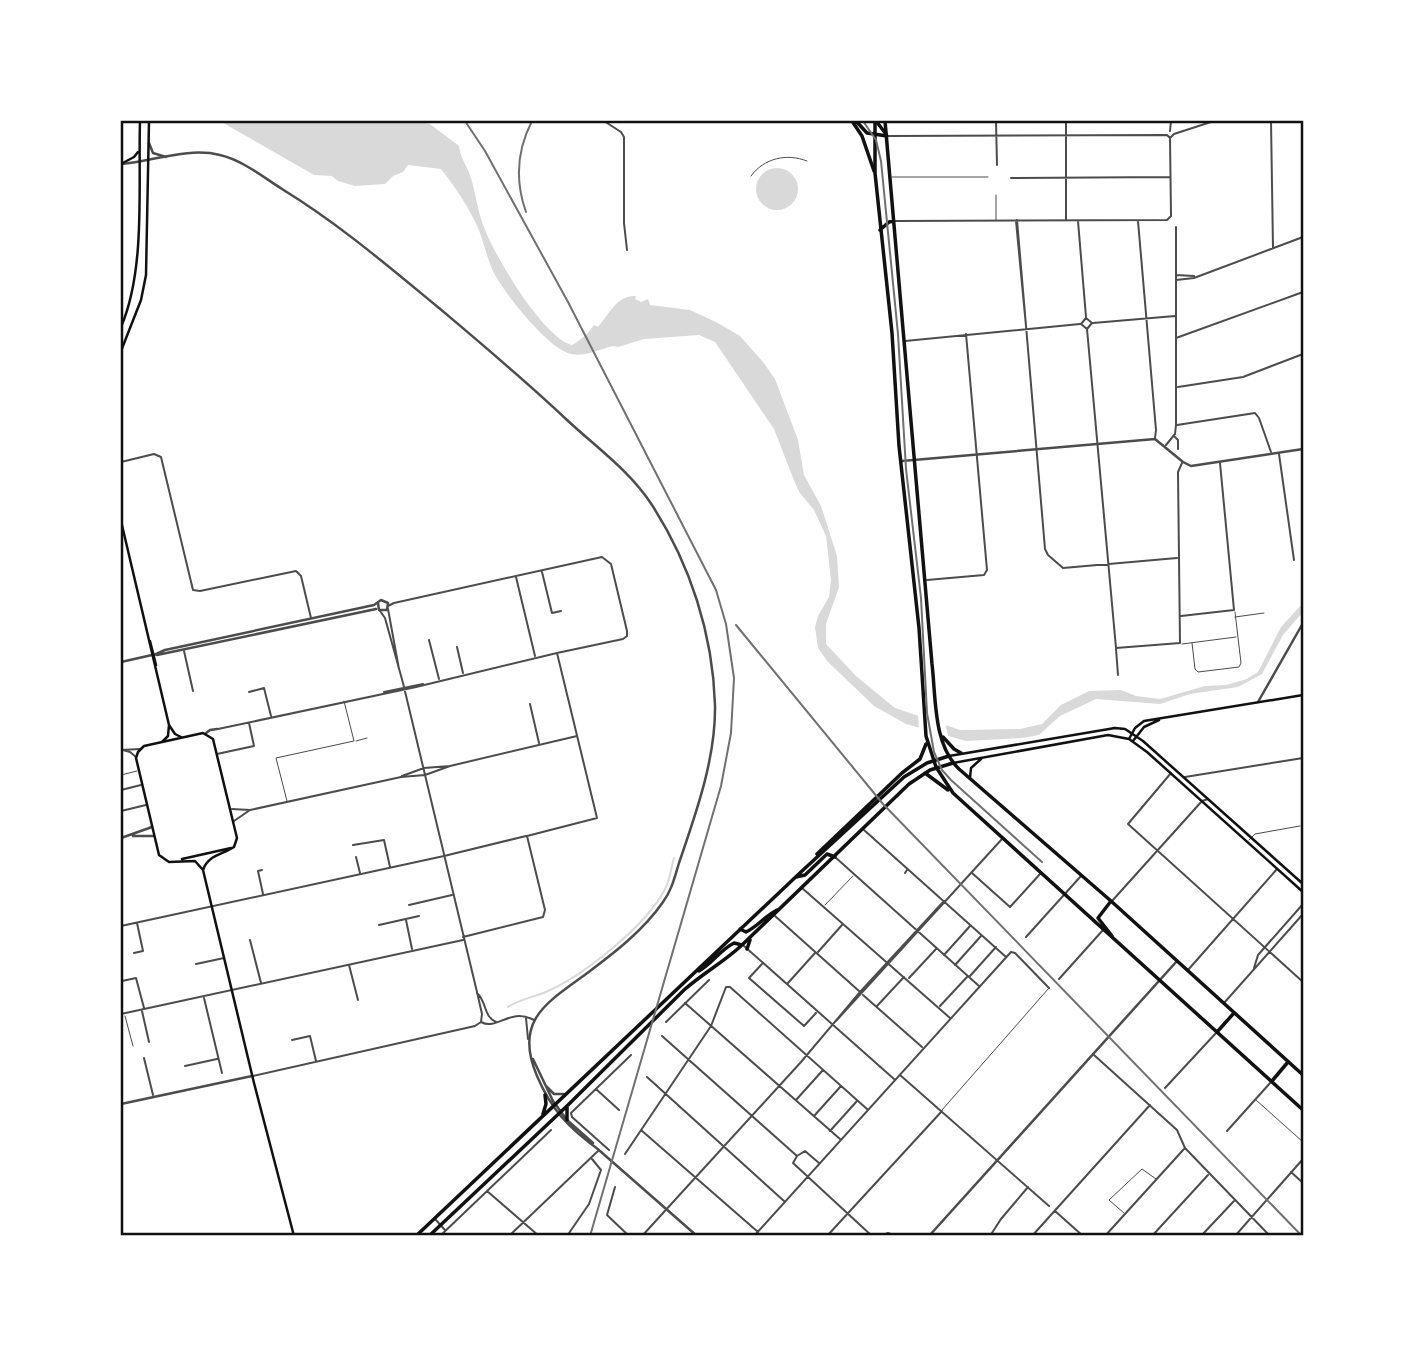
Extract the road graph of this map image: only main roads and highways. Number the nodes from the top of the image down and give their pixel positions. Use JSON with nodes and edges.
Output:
{"nodes":[{"id":1,"x":140,"y":121,"type":"edge"},
{"id":2,"x":149,"y":121,"type":"edge"},
{"id":3,"x":854,"y":121,"type":"edge"},
{"id":4,"x":875,"y":121,"type":"edge"},
{"id":5,"x":886,"y":121,"type":"edge"},
{"id":6,"x":876,"y":136,"type":"junction"},
{"id":7,"x":887,"y":136,"type":"junction"},
{"id":8,"x":139,"y":144,"type":"junction"},
{"id":9,"x":121,"y":164,"type":"edge"},
{"id":10,"x":875,"y":173,"type":"junction"},
{"id":11,"x":894,"y":221,"type":"junction"},
{"id":12,"x":880,"y":230,"type":"junction"},
{"id":13,"x":121,"y":327,"type":"edge"},
{"id":14,"x":122,"y":342,"type":"edge"},
{"id":15,"x":121,"y":351,"type":"edge"},
{"id":16,"x":121,"y":521,"type":"edge"},
{"id":17,"x":1303,"y":695,"type":"edge"},
{"id":18,"x":1166,"y":718,"type":"junction"},
{"id":19,"x":169,"y":725,"type":"junction"},
{"id":20,"x":1132,"y":733,"type":"junction"},
{"id":21,"x":926,"y":736,"type":"junction"},
{"id":22,"x":941,"y":736,"type":"junction"},
{"id":23,"x":1136,"y":736,"type":"junction"},
{"id":24,"x":183,"y":738,"type":"junction"},
{"id":25,"x":1129,"y":739,"type":"junction"},
{"id":26,"x":1133,"y":741,"type":"junction"},
{"id":27,"x":162,"y":742,"type":"junction"},
{"id":28,"x":961,"y":753,"type":"junction"},
{"id":29,"x":949,"y":756,"type":"junction"},
{"id":30,"x":984,"y":758,"type":"junction"},
{"id":31,"x":933,"y":761,"type":"junction"},
{"id":32,"x":953,"y":763,"type":"junction"},
{"id":33,"x":936,"y":767,"type":"junction"},
{"id":34,"x":925,"y":773,"type":"junction"},
{"id":35,"x":970,"y":778,"type":"junction"},
{"id":36,"x":953,"y":793,"type":"junction"},
{"id":37,"x":880,"y":798,"type":"junction"},
{"id":38,"x":234,"y":848,"type":"junction"},
{"id":39,"x":835,"y":857,"type":"junction"},
{"id":40,"x":178,"y":860,"type":"junction"},
{"id":41,"x":203,"y":870,"type":"junction"},
{"id":42,"x":794,"y":878,"type":"junction"},
{"id":43,"x":1303,"y":884,"type":"edge"},
{"id":44,"x":1303,"y":892,"type":"edge"},
{"id":45,"x":1111,"y":901,"type":"junction"},
{"id":46,"x":782,"y":907,"type":"junction"},
{"id":47,"x":740,"y":929,"type":"junction"},
{"id":48,"x":750,"y":937,"type":"junction"},
{"id":49,"x":1112,"y":938,"type":"junction"},
{"id":50,"x":742,"y":945,"type":"junction"},
{"id":51,"x":747,"y":949,"type":"road end"},
{"id":52,"x":694,"y":973,"type":"junction"},
{"id":53,"x":1235,"y":1013,"type":"junction"},
{"id":54,"x":1217,"y":1032,"type":"junction"},
{"id":55,"x":1289,"y":1061,"type":"junction"},
{"id":56,"x":1303,"y":1075,"type":"edge"},
{"id":57,"x":1272,"y":1082,"type":"junction"},
{"id":58,"x":545,"y":1095,"type":"road end"},
{"id":59,"x":568,"y":1105,"type":"junction"},
{"id":60,"x":1303,"y":1110,"type":"edge"},
{"id":61,"x":541,"y":1116,"type":"junction"},
{"id":62,"x":567,"y":1121,"type":"road end"},
{"id":63,"x":295,"y":1236,"type":"edge"},
{"id":64,"x":416,"y":1236,"type":"edge"},
{"id":65,"x":429,"y":1236,"type":"edge"}],
"edges":[{"from":1,"to":8,"type":"main road"},
{"from":2,"to":14,"type":"main road"},
{"from":3,"to":6,"type":"main road"},
{"from":3,"to":10,"type":"main road"},
{"from":4,"to":6,"type":"main road"},
{"from":4,"to":7,"type":"main road"},
{"from":5,"to":7,"type":"main road"},
{"from":6,"to":7,"type":"main road"},
{"from":6,"to":10,"type":"main road"},
{"from":7,"to":11,"type":"main road"},
{"from":8,"to":9,"type":"main road"},
{"from":8,"to":13,"type":"main road"},
{"from":10,"to":12,"type":"main road"},
{"from":11,"to":12,"type":"main road"},
{"from":11,"to":22,"type":"main road"},
{"from":12,"to":21,"type":"main road"},
{"from":14,"to":15,"type":"main road"},
{"from":16,"to":19,"type":"main road"},
{"from":17,"to":18,"type":"main road"},
{"from":18,"to":20,"type":"main road"},
{"from":18,"to":23,"type":"main road"},
{"from":19,"to":24,"type":"main road"},
{"from":19,"to":27,"type":"main road"},
{"from":20,"to":23,"type":"main road"},
{"from":20,"to":25,"type":"main road"},
{"from":20,"to":28,"type":"main road"},
{"from":21,"to":31,"type":"main road"},
{"from":21,"to":37,"type":"main road"},
{"from":22,"to":28,"type":"main road"},
{"from":22,"to":29,"type":"main road"},
{"from":23,"to":26,"type":"main road"},
{"from":23,"to":43,"type":"main road"},
{"from":24,"to":27,"type":"main road"},
{"from":24,"to":38,"type":"main road"},
{"from":25,"to":26,"type":"main road"},
{"from":25,"to":30,"type":"main road"},
{"from":26,"to":44,"type":"main road"},
{"from":27,"to":40,"type":"main road"},
{"from":28,"to":29,"type":"main road"},
{"from":29,"to":31,"type":"main road"},
{"from":29,"to":32,"type":"main road"},
{"from":30,"to":32,"type":"main road"},
{"from":30,"to":35,"type":"main road"},
{"from":31,"to":33,"type":"main road"},
{"from":31,"to":37,"type":"main road"},
{"from":32,"to":33,"type":"main road"},
{"from":32,"to":35,"type":"main road"},
{"from":33,"to":34,"type":"main road"},
{"from":33,"to":36,"type":"main road"},
{"from":34,"to":36,"type":"main road"},
{"from":34,"to":39,"type":"main road"},
{"from":35,"to":45,"type":"main road"},
{"from":36,"to":49,"type":"main road"},
{"from":37,"to":42,"type":"main road"},
{"from":38,"to":40,"type":"main road"},
{"from":38,"to":41,"type":"main road"},
{"from":39,"to":42,"type":"main road"},
{"from":39,"to":46,"type":"main road"},
{"from":40,"to":41,"type":"main road"},
{"from":41,"to":63,"type":"main road"},
{"from":42,"to":47,"type":"main road"},
{"from":45,"to":49,"type":"main road"},
{"from":45,"to":53,"type":"main road"},
{"from":46,"to":47,"type":"main road"},
{"from":46,"to":48,"type":"main road"},
{"from":47,"to":52,"type":"main road"},
{"from":48,"to":50,"type":"main road"},
{"from":48,"to":51,"type":"main road"},
{"from":49,"to":54,"type":"main road"},
{"from":50,"to":52,"type":"main road"},
{"from":50,"to":59,"type":"main road"},
{"from":52,"to":61,"type":"main road"},
{"from":53,"to":54,"type":"main road"},
{"from":53,"to":55,"type":"main road"},
{"from":54,"to":57,"type":"main road"},
{"from":55,"to":56,"type":"main road"},
{"from":55,"to":57,"type":"main road"},
{"from":57,"to":60,"type":"main road"},
{"from":58,"to":61,"type":"main road"},
{"from":59,"to":62,"type":"main road"},
{"from":59,"to":65,"type":"main road"},
{"from":61,"to":64,"type":"main road"}]}
